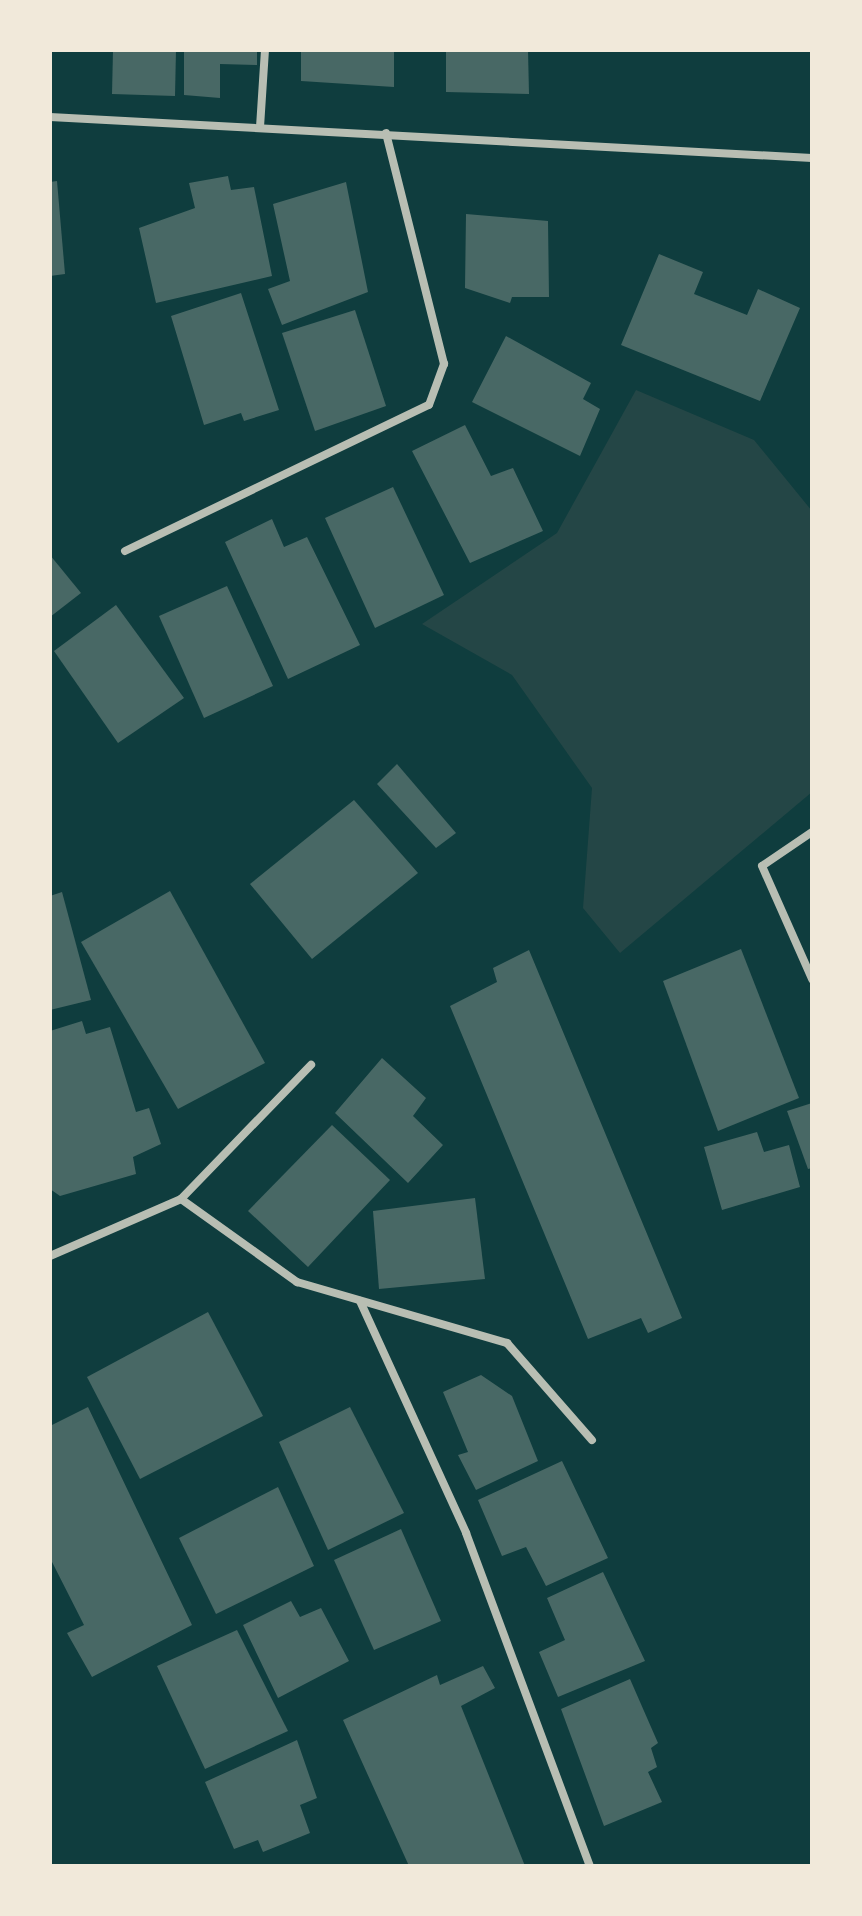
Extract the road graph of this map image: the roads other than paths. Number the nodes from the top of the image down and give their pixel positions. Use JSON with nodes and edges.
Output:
{"nodes":[{"id":1,"x":265,"y":50,"type":"edge"},
{"id":2,"x":50,"y":117,"type":"edge"},
{"id":3,"x":260,"y":127,"type":"junction"},
{"id":4,"x":386,"y":133,"type":"junction"},
{"id":5,"x":812,"y":158,"type":"edge"},
{"id":6,"x":125,"y":551,"type":"dead end"},
{"id":7,"x":812,"y":832,"type":"edge"},
{"id":8,"x":812,"y":979,"type":"edge"},
{"id":9,"x":311,"y":1065,"type":"dead end"},
{"id":10,"x":181,"y":1199,"type":"junction"},
{"id":11,"x":50,"y":1256,"type":"edge"},
{"id":12,"x":360,"y":1301,"type":"junction"},
{"id":13,"x":592,"y":1440,"type":"dead end"},
{"id":14,"x":590,"y":1866,"type":"edge"}],
"edges":[{"from":1,"to":3,"type":"street"},
{"from":2,"to":3,"type":"street"},
{"from":3,"to":4,"type":"street"},
{"from":4,"to":5,"type":"street"},
{"from":4,"to":6,"type":"street"},
{"from":7,"to":8,"type":"street"},
{"from":9,"to":10,"type":"street"},
{"from":10,"to":11,"type":"street"},
{"from":10,"to":12,"type":"street"},
{"from":12,"to":13,"type":"street"},
{"from":12,"to":14,"type":"street"}]}
